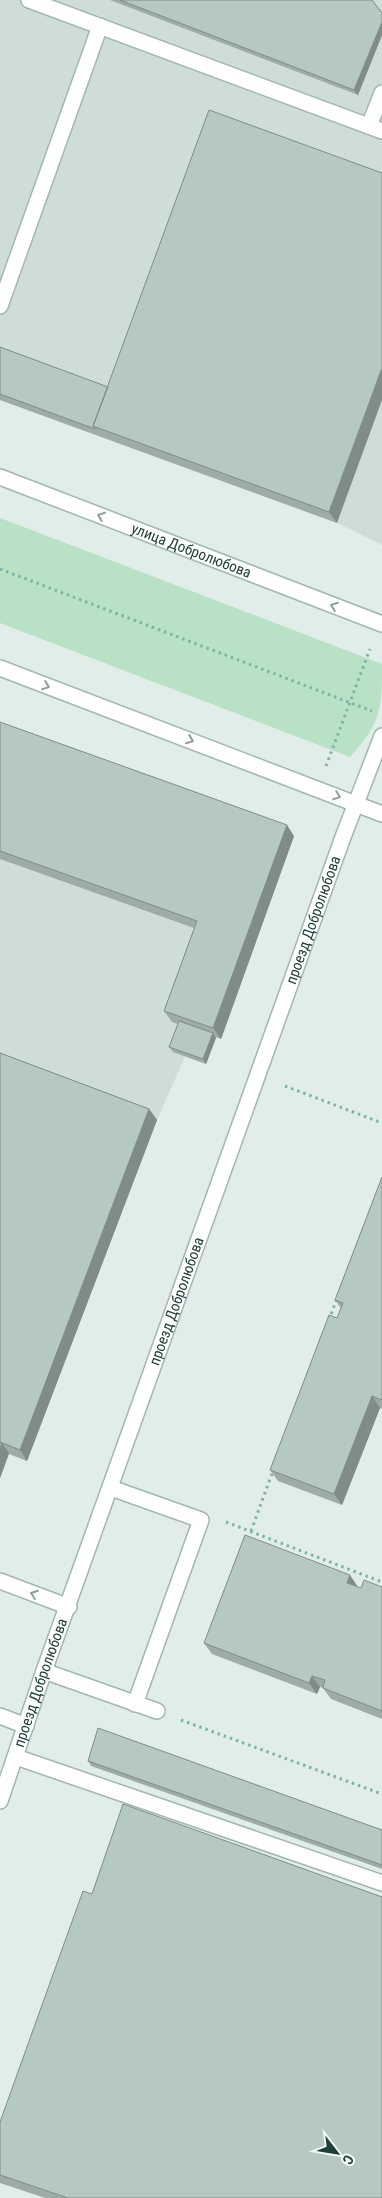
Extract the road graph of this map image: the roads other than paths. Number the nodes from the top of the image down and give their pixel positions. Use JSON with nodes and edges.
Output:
{"nodes":[{"id":1,"x":29,"y":0,"type":"edge"},
{"id":2,"x":100,"y":26,"type":"junction"},
{"id":3,"x":382,"y":93,"type":"edge"},
{"id":4,"x":375,"y":129,"type":"edge"},
{"id":5,"x":0,"y":306,"type":"edge"},
{"id":6,"x":0,"y":477,"type":"edge"},
{"id":7,"x":382,"y":624,"type":"edge"},
{"id":8,"x":0,"y":668,"type":"edge"},
{"id":9,"x":382,"y":736,"type":"edge"},
{"id":10,"x":356,"y":804,"type":"junction"},
{"id":11,"x":382,"y":814,"type":"edge"},
{"id":12,"x":111,"y":1488,"type":"junction"},
{"id":13,"x":0,"y":1582,"type":"edge"},
{"id":14,"x":69,"y":1607,"type":"junction"},
{"id":15,"x":44,"y":1671,"type":"junction"},
{"id":16,"x":135,"y":1704,"type":"junction"},
{"id":17,"x":157,"y":1711,"type":"road end"},
{"id":18,"x":0,"y":1716,"type":"edge"},
{"id":19,"x":26,"y":1726,"type":"junction"},
{"id":20,"x":16,"y":1757,"type":"junction"},
{"id":21,"x":0,"y":1801,"type":"edge"},
{"id":22,"x":382,"y":1883,"type":"edge"}],
"edges":[{"from":1,"to":2,"type":"street"},
{"from":2,"to":4,"type":"street"},
{"from":2,"to":5,"type":"street"},
{"from":3,"to":4,"type":"street"},
{"from":7,"to":6,"type":"street","name":"улица Добролюбова","one_way":true},
{"from":8,"to":10,"type":"street","one_way":true},
{"from":9,"to":10,"type":"street","name":"проезд Добролюбова"},
{"from":10,"to":11,"type":"street"},
{"from":10,"to":12,"type":"street","name":"проезд Добролюбова"},
{"from":12,"to":14,"type":"street","name":"проезд Добролюбова"},
{"from":12,"to":16,"type":"street"},
{"from":14,"to":13,"type":"street","one_way":true},
{"from":14,"to":15,"type":"street","name":"проезд Добролюбова"},
{"from":15,"to":16,"type":"street"},
{"from":15,"to":19,"type":"street","name":"проезд Добролюбова"},
{"from":16,"to":17,"type":"street"},
{"from":18,"to":19,"type":"street"},
{"from":19,"to":20,"type":"street","name":"проезд Добролюбова"},
{"from":20,"to":21,"type":"street","name":"проезд Добролюбова"},
{"from":20,"to":22,"type":"street"}]}
